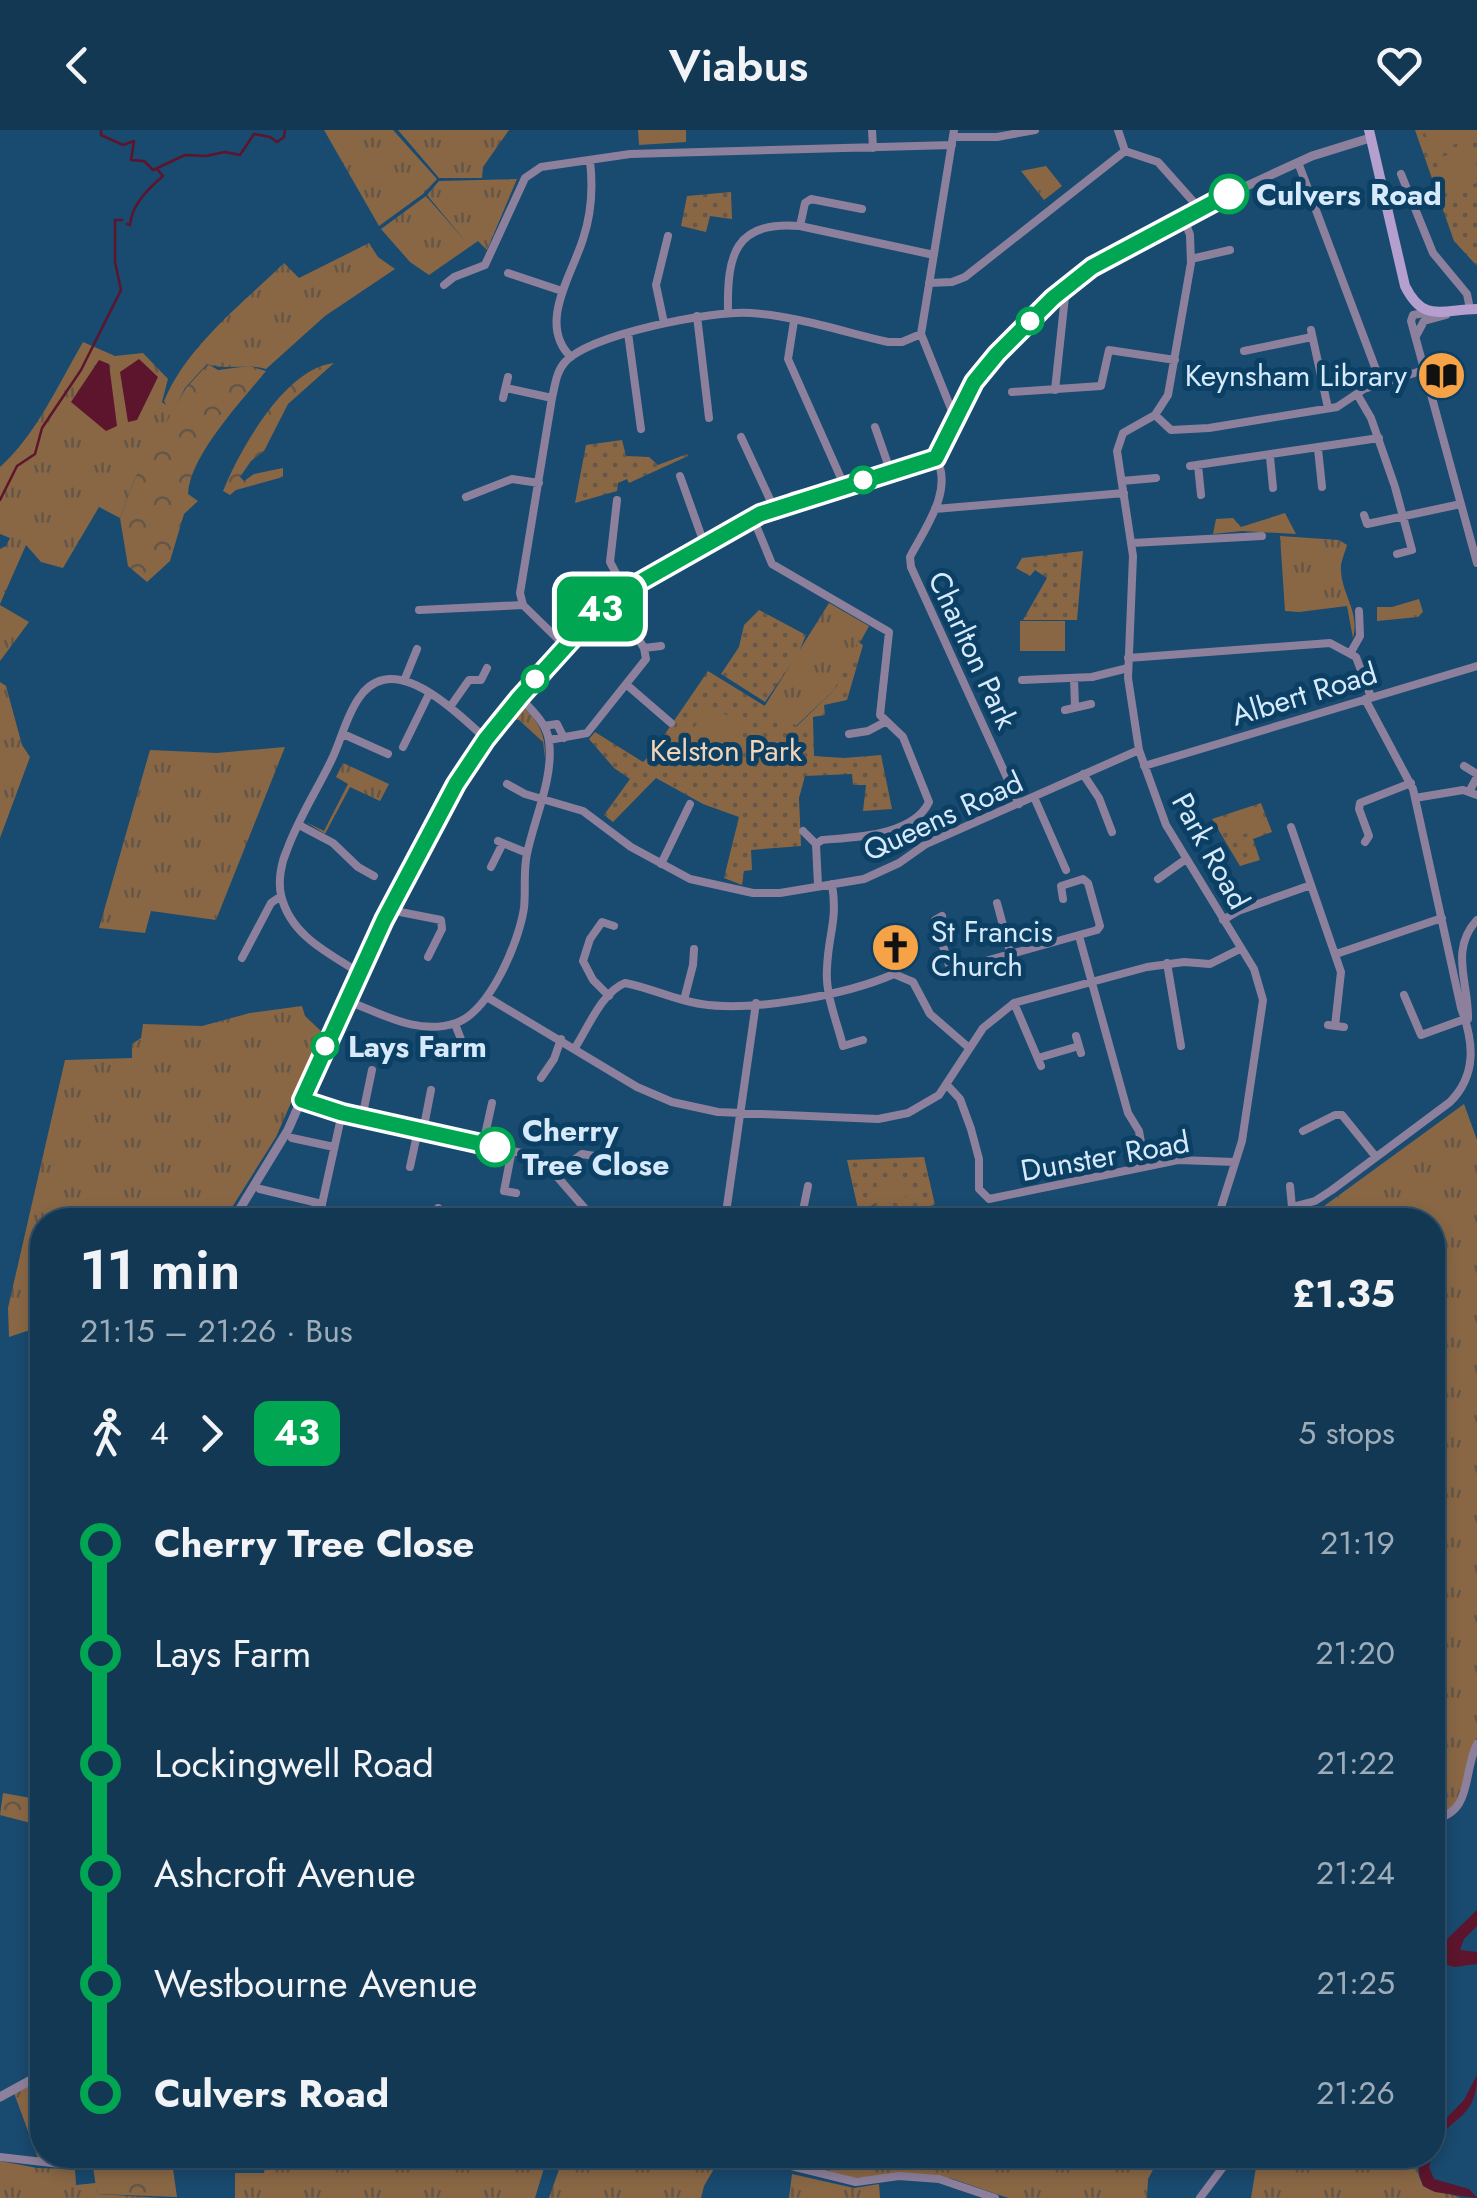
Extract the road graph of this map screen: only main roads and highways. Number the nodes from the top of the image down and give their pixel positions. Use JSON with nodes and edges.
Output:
{"nodes":[{"id":1,"x":1369,"y":134,"type":"edge"},
{"id":2,"x":1470,"y":309,"type":"edge"}],
"edges":[{"from":1,"to":2,"type":"main road"}]}
